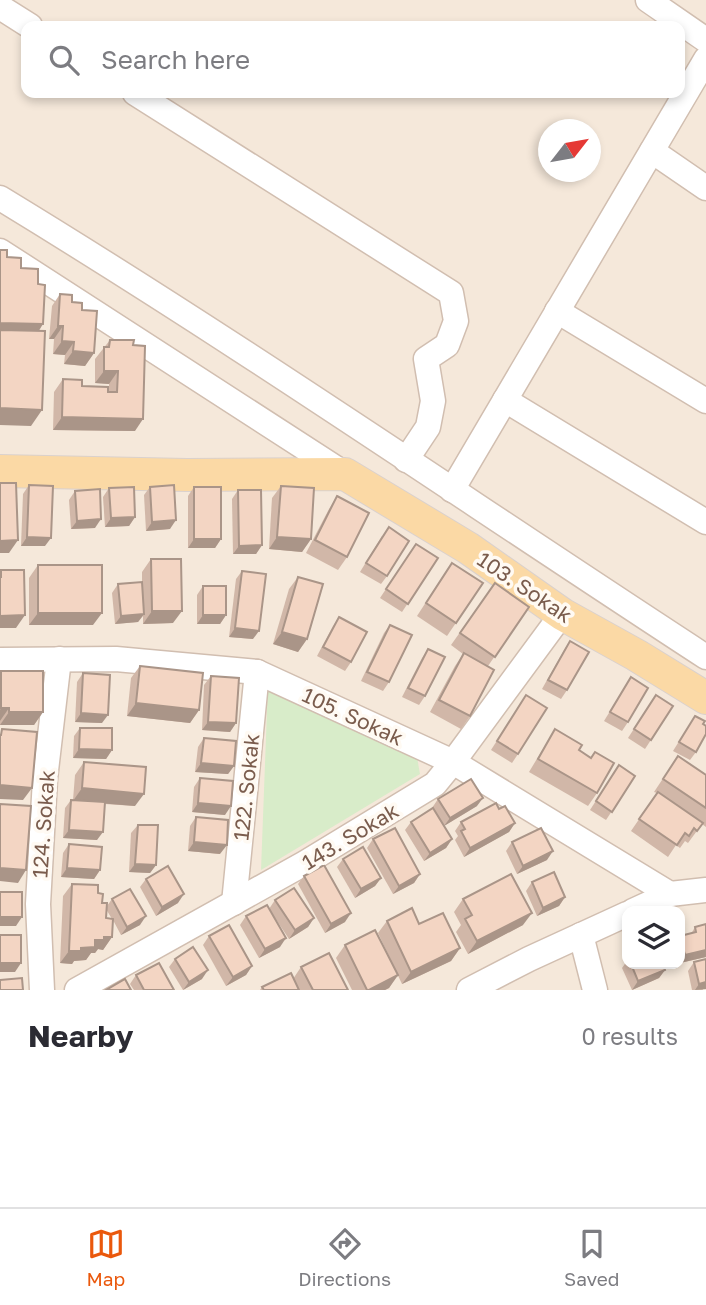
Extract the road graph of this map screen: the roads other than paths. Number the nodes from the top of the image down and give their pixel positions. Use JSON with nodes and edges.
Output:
{"nodes":[{"id":1,"x":648,"y":0,"type":"edge"},
{"id":2,"x":0,"y":7,"type":"edge"},
{"id":3,"x":22,"y":21,"type":"edge"},
{"id":4,"x":678,"y":21,"type":"edge"},
{"id":5,"x":685,"y":26,"type":"edge"},
{"id":6,"x":706,"y":40,"type":"edge"},
{"id":7,"x":706,"y":59,"type":"edge"},
{"id":8,"x":685,"y":95,"type":"edge"},
{"id":9,"x":143,"y":98,"type":"edge"},
{"id":10,"x":683,"y":98,"type":"edge"},
{"id":11,"x":652,"y":151,"type":"junction"},
{"id":12,"x":706,"y":188,"type":"edge"},
{"id":13,"x":0,"y":198,"type":"edge"},
{"id":14,"x":0,"y":251,"type":"edge"},
{"id":15,"x":557,"y":311,"type":"junction"},
{"id":16,"x":505,"y":400,"type":"junction"},
{"id":17,"x":706,"y":401,"type":"edge"},
{"id":18,"x":407,"y":460,"type":"junction"},
{"id":19,"x":0,"y":471,"type":"edge"},
{"id":20,"x":345,"y":474,"type":"junction"},
{"id":21,"x":452,"y":490,"type":"junction"},
{"id":22,"x":706,"y":522,"type":"edge"},
{"id":23,"x":562,"y":614,"type":"junction"},
{"id":24,"x":706,"y":657,"type":"edge"},
{"id":25,"x":59,"y":659,"type":"junction"},
{"id":26,"x":0,"y":660,"type":"edge"},
{"id":27,"x":257,"y":672,"type":"junction"},
{"id":28,"x":706,"y":698,"type":"edge"},
{"id":29,"x":453,"y":762,"type":"junction"},
{"id":30,"x":706,"y":872,"type":"edge"},
{"id":31,"x":706,"y":890,"type":"edge"},
{"id":32,"x":670,"y":894,"type":"junction"},
{"id":33,"x":234,"y":902,"type":"junction"},
{"id":34,"x":644,"y":906,"type":"edge"},
{"id":35,"x":622,"y":916,"type":"edge"},
{"id":36,"x":581,"y":935,"type":"junction"},
{"id":37,"x":42,"y":990,"type":"edge"},
{"id":38,"x":78,"y":990,"type":"edge"},
{"id":39,"x":469,"y":990,"type":"edge"},
{"id":40,"x":595,"y":990,"type":"edge"}],
"edges":[{"from":1,"to":4,"type":"street"},
{"from":2,"to":3,"type":"street"},
{"from":5,"to":6,"type":"street"},
{"from":7,"to":8,"type":"street"},
{"from":9,"to":18,"type":"street"},
{"from":10,"to":11,"type":"street"},
{"from":11,"to":12,"type":"street"},
{"from":11,"to":15,"type":"street"},
{"from":13,"to":18,"type":"street"},
{"from":14,"to":20,"type":"street","name":"103. Sokak"},
{"from":15,"to":16,"type":"street"},
{"from":15,"to":17,"type":"street"},
{"from":16,"to":21,"type":"street"},
{"from":16,"to":22,"type":"street"},
{"from":18,"to":21,"type":"street"},
{"from":19,"to":20,"type":"main road"},
{"from":20,"to":23,"type":"main road","name":"103. Sokak"},
{"from":21,"to":24,"type":"street"},
{"from":23,"to":28,"type":"main road","name":"103. Sokak"},
{"from":23,"to":29,"type":"street","name":"143. Sokak"},
{"from":25,"to":26,"type":"street","name":"105. Sokak"},
{"from":25,"to":27,"type":"street","name":"105. Sokak"},
{"from":25,"to":37,"type":"street","name":"124. Sokak"},
{"from":27,"to":29,"type":"street","name":"105. Sokak"},
{"from":27,"to":33,"type":"street","name":"122. Sokak"},
{"from":29,"to":32,"type":"street","name":"105. Sokak"},
{"from":29,"to":33,"type":"street","name":"143. Sokak"},
{"from":30,"to":32,"type":"street"},
{"from":31,"to":32,"type":"street"},
{"from":32,"to":34,"type":"street"},
{"from":33,"to":38,"type":"street","name":"143. Sokak"},
{"from":35,"to":36,"type":"street"},
{"from":36,"to":39,"type":"street"},
{"from":36,"to":40,"type":"street"}]}
